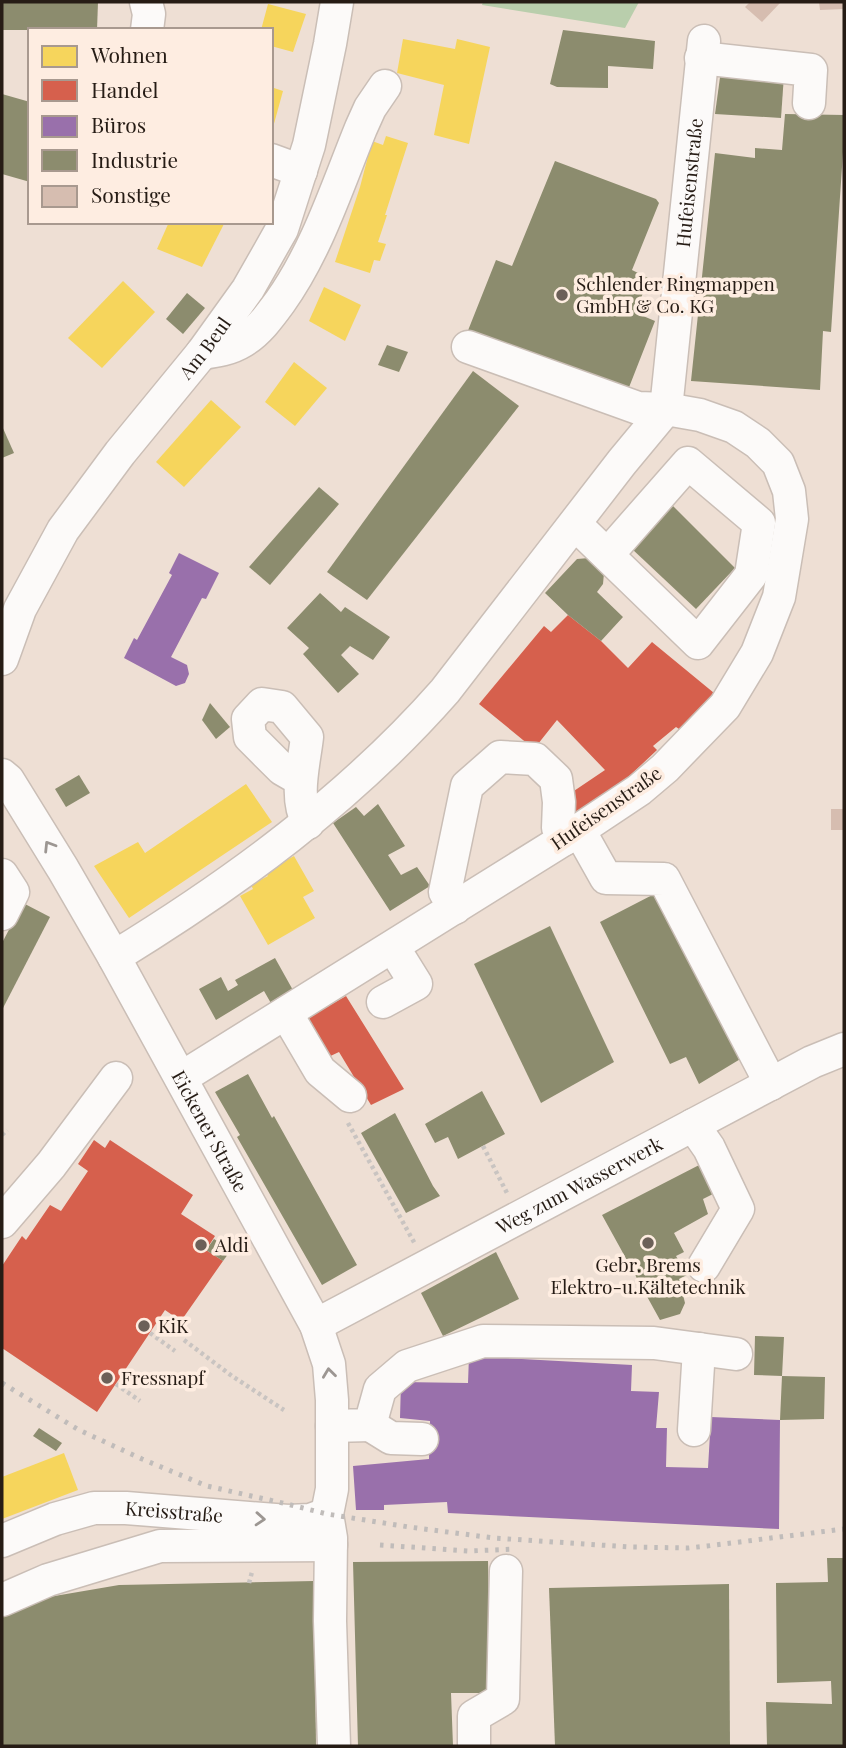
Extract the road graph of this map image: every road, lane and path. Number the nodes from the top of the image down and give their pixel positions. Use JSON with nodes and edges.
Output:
{"nodes":[{"id":1,"x":146,"y":2,"type":"edge"},
{"id":2,"x":337,"y":2,"type":"edge"},
{"id":3,"x":147,"y":28,"type":"edge"},
{"id":4,"x":385,"y":86,"type":"dead end"},
{"id":5,"x":809,"y":103,"type":"dead end"},
{"id":6,"x":273,"y":161,"type":"edge"},
{"id":7,"x":301,"y":171,"type":"junction"},
{"id":8,"x":468,"y":346,"type":"dead end"},
{"id":9,"x":202,"y":353,"type":"junction"},
{"id":10,"x":666,"y":410,"type":"junction"},
{"id":11,"x":575,"y":524,"type":"junction"},
{"id":12,"x":608,"y":554,"type":"junction"},
{"id":13,"x":2,"y":659,"type":"edge"},
{"id":14,"x":2,"y":775,"type":"edge"},
{"id":15,"x":302,"y":780,"type":"dead end"},
{"id":16,"x":308,"y":823,"type":"junction"},
{"id":17,"x":572,"y":834,"type":"junction"},
{"id":18,"x":2,"y":875,"type":"edge"},
{"id":19,"x":455,"y":908,"type":"junction"},
{"id":20,"x":2,"y":914,"type":"edge"},
{"id":21,"x":393,"y":947,"type":"junction"},
{"id":22,"x":114,"y":957,"type":"junction"},
{"id":23,"x":383,"y":1002,"type":"dead end"},
{"id":24,"x":286,"y":1013,"type":"junction"},
{"id":25,"x":844,"y":1049,"type":"edge"},
{"id":26,"x":116,"y":1078,"type":"dead end"},
{"id":27,"x":181,"y":1078,"type":"junction"},
{"id":28,"x":771,"y":1084,"type":"junction"},
{"id":29,"x":346,"y":1104,"type":"joint"},
{"id":30,"x":693,"y":1125,"type":"junction"},
{"id":31,"x":7,"y":1130,"type":"dead end"},
{"id":32,"x":2,"y":1135,"type":"edge"},
{"id":33,"x":483,"y":1146,"type":"dead end"},
{"id":34,"x":519,"y":1217,"type":"junction"},
{"id":35,"x":2,"y":1222,"type":"edge"},
{"id":36,"x":231,"y":1250,"type":"dead end"},
{"id":37,"x":239,"y":1253,"type":"dead end"},
{"id":38,"x":427,"y":1266,"type":"junction"},
{"id":39,"x":704,"y":1266,"type":"dead end"},
{"id":40,"x":316,"y":1325,"type":"junction"},
{"id":41,"x":150,"y":1333,"type":"dead end"},
{"id":42,"x":184,"y":1340,"type":"dead end"},
{"id":43,"x":699,"y":1349,"type":"junction"},
{"id":44,"x":176,"y":1351,"type":"dead end"},
{"id":45,"x":736,"y":1354,"type":"dead end"},
{"id":46,"x":116,"y":1384,"type":"dead end"},
{"id":47,"x":140,"y":1401,"type":"dead end"},
{"id":48,"x":284,"y":1410,"type":"dead end"},
{"id":49,"x":370,"y":1425,"type":"junction"},
{"id":50,"x":332,"y":1426,"type":"junction"},
{"id":51,"x":694,"y":1430,"type":"dead end"},
{"id":52,"x":422,"y":1439,"type":"dead end"},
{"id":53,"x":330,"y":1532,"type":"junction"},
{"id":54,"x":2,"y":1541,"type":"edge"},
{"id":55,"x":506,"y":1571,"type":"dead end"},
{"id":56,"x":252,"y":1572,"type":"dead end"},
{"id":57,"x":249,"y":1583,"type":"dead end"},
{"id":58,"x":2,"y":1600,"type":"edge"},
{"id":59,"x":334,"y":1746,"type":"edge"},
{"id":60,"x":474,"y":1746,"type":"edge"}],
"edges":[{"from":1,"to":3,"type":"street"},
{"from":2,"to":7,"type":"street","name":"Am Beul"},
{"from":4,"to":9,"type":"street"},
{"from":5,"to":10,"type":"street","name":"Hufeisenstraße"},
{"from":6,"to":7,"type":"street"},
{"from":7,"to":9,"type":"street","name":"Am Beul"},
{"from":8,"to":10,"type":"street"},
{"from":9,"to":13,"type":"street","name":"Am Beul"},
{"from":10,"to":11,"type":"street"},
{"from":10,"to":17,"type":"street","name":"Hufeisenstraße"},
{"from":11,"to":12,"type":"street"},
{"from":11,"to":16,"type":"street"},
{"from":12,"to":12,"type":"street"},
{"from":22,"to":14,"type":"street","name":"Eickener Straße","one_way":true},
{"from":15,"to":16,"type":"street"},
{"from":16,"to":22,"type":"street"},
{"from":17,"to":19,"type":"street","name":"Hufeisenstraße"},
{"from":17,"to":19,"type":"street"},
{"from":17,"to":28,"type":"street"},
{"from":18,"to":20,"type":"street"},
{"from":19,"to":21,"type":"street","name":"Hufeisenstraße"},
{"from":21,"to":23,"type":"street"},
{"from":21,"to":24,"type":"street","name":"Hufeisenstraße"},
{"from":22,"to":27,"type":"street","name":"Eickener Straße"},
{"from":24,"to":27,"type":"street","name":"Hufeisenstraße"},
{"from":24,"to":29,"type":"street"},
{"from":25,"to":28,"type":"street","name":"Weg zum Wasserwerk"},
{"from":26,"to":35,"type":"street"},
{"from":27,"to":40,"type":"street","name":"Eickener Straße"},
{"from":28,"to":30,"type":"street","name":"Weg zum Wasserwerk"},
{"from":29,"to":38,"type":"path"},
{"from":30,"to":34,"type":"street","name":"Weg zum Wasserwerk"},
{"from":30,"to":39,"type":"street"},
{"from":31,"to":32,"type":"path"},
{"from":33,"to":34,"type":"path"},
{"from":34,"to":38,"type":"street","name":"Weg zum Wasserwerk"},
{"from":36,"to":37,"type":"path"},
{"from":38,"to":40,"type":"street","name":"Weg zum Wasserwerk"},
{"from":50,"to":40,"type":"street","name":"Eickener Straße","one_way":true},
{"from":41,"to":44,"type":"path"},
{"from":42,"to":48,"type":"path"},
{"from":43,"to":45,"type":"street"},
{"from":43,"to":49,"type":"street"},
{"from":43,"to":51,"type":"street"},
{"from":46,"to":47,"type":"path"},
{"from":49,"to":50,"type":"street"},
{"from":49,"to":52,"type":"street"},
{"from":50,"to":53,"type":"street","name":"Eickener Straße"},
{"from":54,"to":53,"type":"street","name":"Kreisstraße","one_way":true},
{"from":53,"to":58,"type":"street"},
{"from":53,"to":59,"type":"street","name":"Eickener Straße"},
{"from":55,"to":60,"type":"street"},
{"from":56,"to":57,"type":"path"}]}
